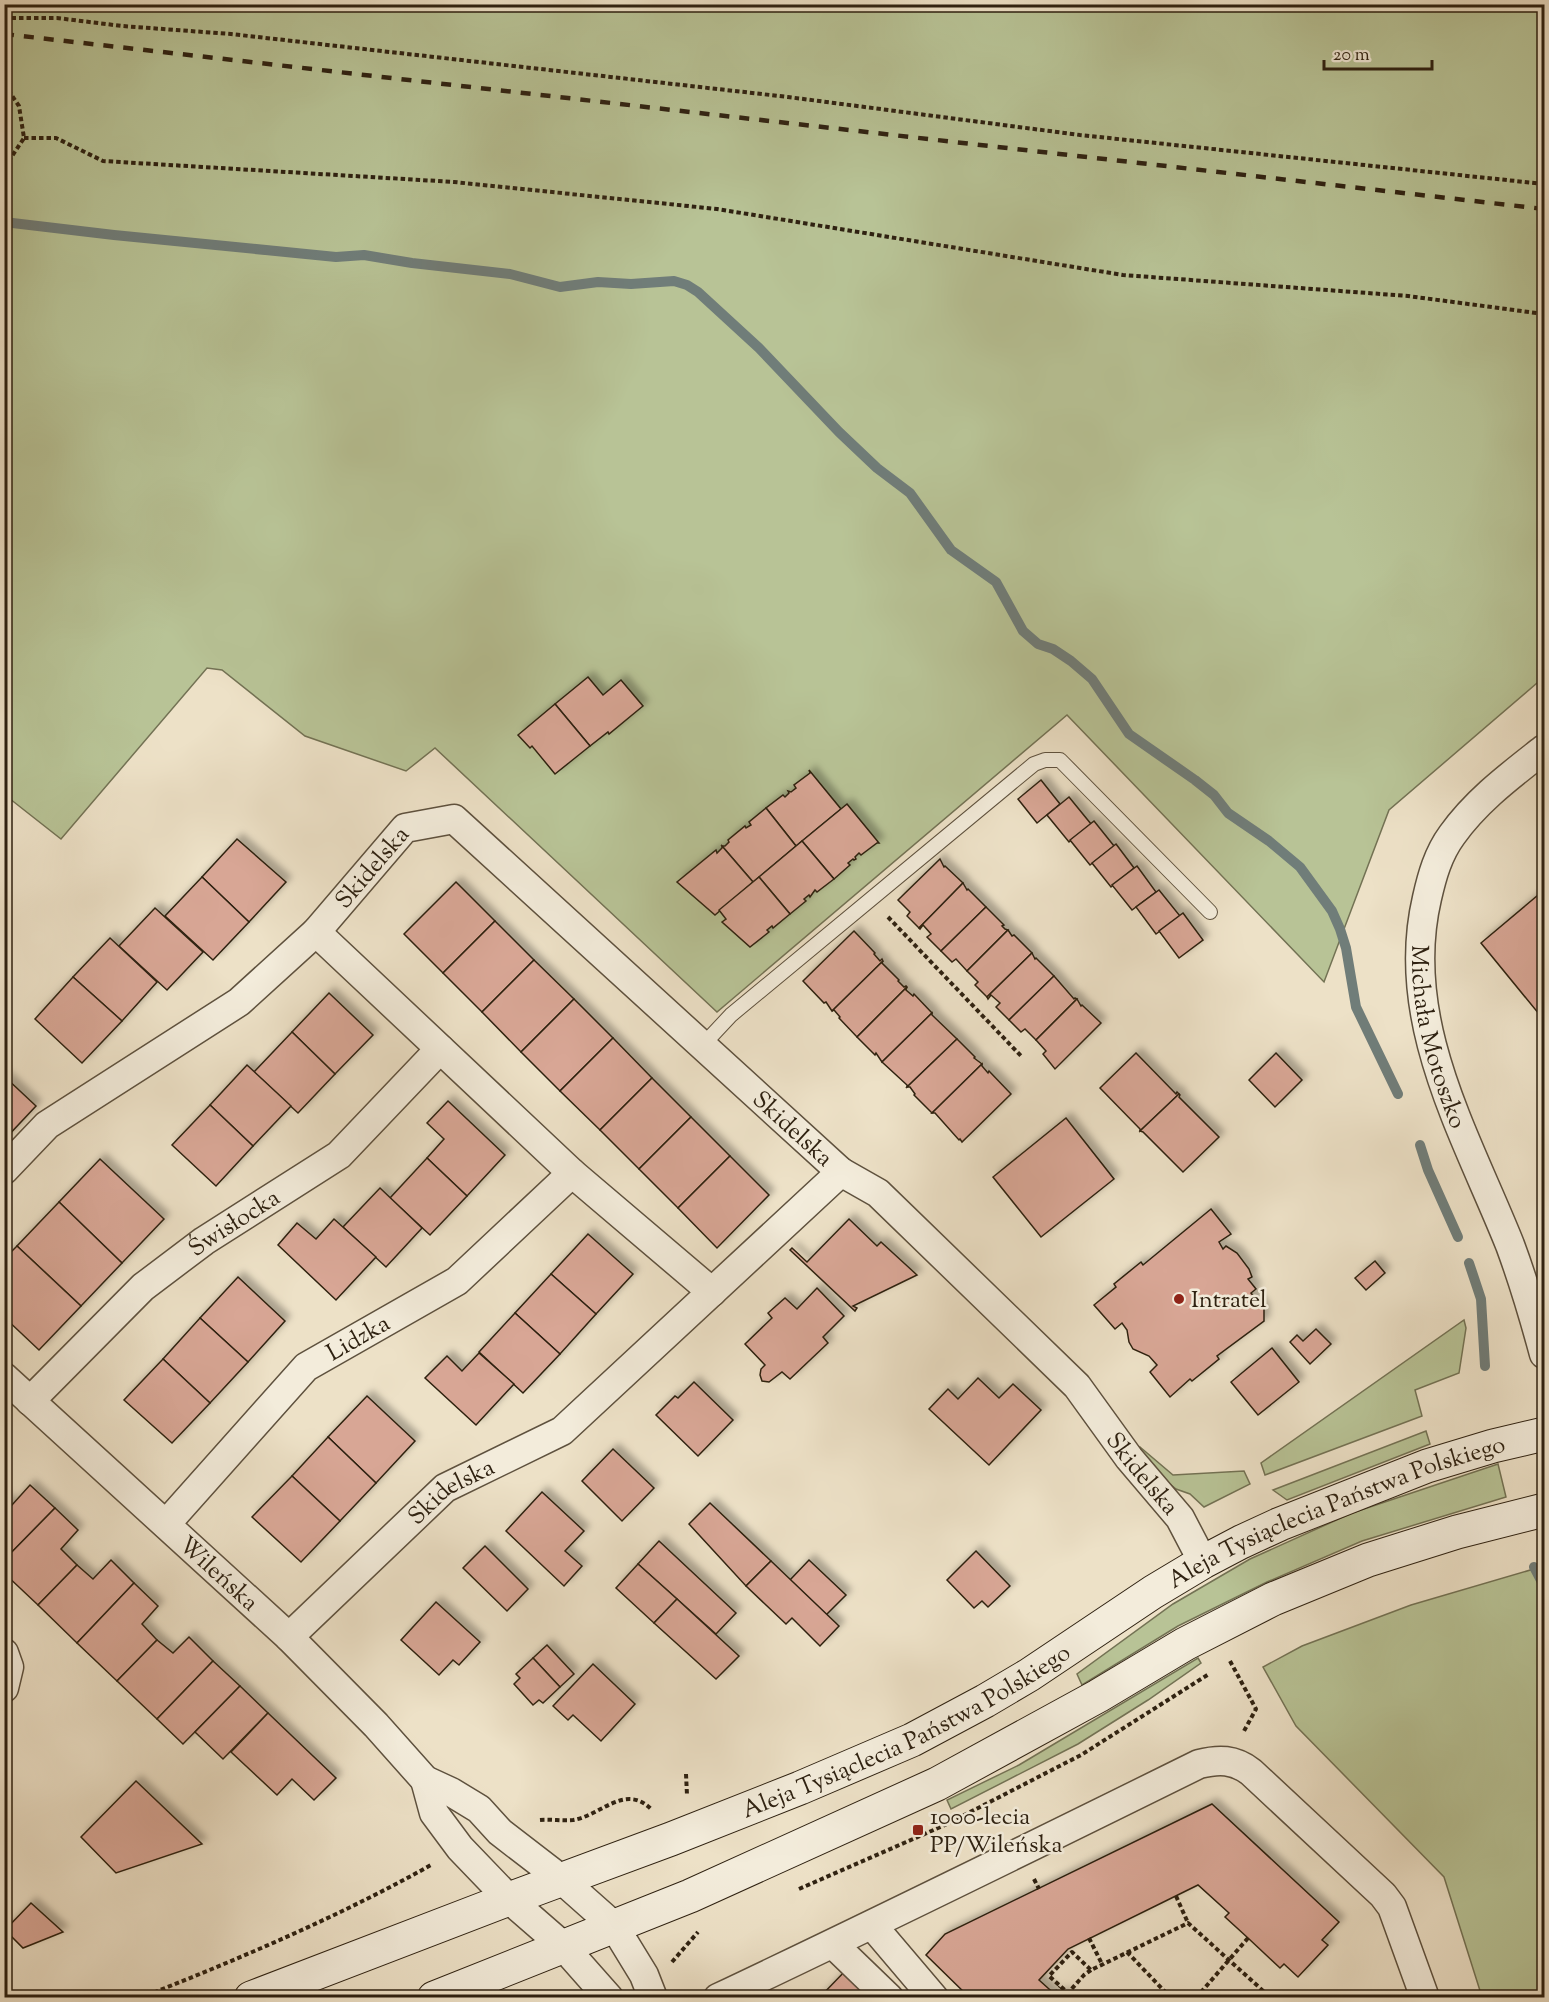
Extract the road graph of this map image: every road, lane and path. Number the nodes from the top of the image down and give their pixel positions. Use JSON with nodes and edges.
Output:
{"nodes":[{"id":1,"x":4,"y":18,"type":"edge"},
{"id":2,"x":4,"y":84,"type":"edge"},
{"id":3,"x":24,"y":138,"type":"junction"},
{"id":4,"x":4,"y":168,"type":"edge"},
{"id":5,"x":1545,"y":184,"type":"edge"},
{"id":6,"x":1545,"y":314,"type":"edge"},
{"id":7,"x":1545,"y":749,"type":"edge"},
{"id":8,"x":871,"y":899,"type":"junction"},
{"id":9,"x":1210,"y":912,"type":"dead end"},
{"id":10,"x":316,"y":932,"type":"junction"},
{"id":11,"x":702,"y":1046,"type":"junction"},
{"id":12,"x":440,"y":1049,"type":"junction"},
{"id":13,"x":1022,"y":1057,"type":"dead end"},
{"id":14,"x":4,"y":1170,"type":"edge"},
{"id":15,"x":841,"y":1172,"type":"junction"},
{"id":16,"x":572,"y":1173,"type":"junction"},
{"id":17,"x":712,"y":1292,"type":"junction"},
{"id":18,"x":1545,"y":1353,"type":"edge"},
{"id":19,"x":13,"y":1389,"type":"edge"},
{"id":20,"x":1545,"y":1434,"type":"edge"},
{"id":21,"x":1545,"y":1510,"type":"edge"},
{"id":22,"x":166,"y":1524,"type":"junction"},
{"id":23,"x":1203,"y":1562,"type":"junction"},
{"id":24,"x":289,"y":1636,"type":"junction"},
{"id":25,"x":4,"y":1653,"type":"edge"},
{"id":26,"x":1230,"y":1660,"type":"dead end"},
{"id":27,"x":4,"y":1688,"type":"edge"},
{"id":28,"x":1229,"y":1761,"type":"junction"},
{"id":29,"x":686,"y":1774,"type":"dead end"},
{"id":30,"x":425,"y":1780,"type":"junction"},
{"id":31,"x":688,"y":1799,"type":"dead end"},
{"id":32,"x":654,"y":1813,"type":"dead end"},
{"id":33,"x":500,"y":1832,"type":"junction"},
{"id":34,"x":460,"y":1848,"type":"junction"},
{"id":35,"x":561,"y":1880,"type":"junction"},
{"id":36,"x":1035,"y":1881,"type":"dead end"},
{"id":37,"x":1039,"y":1889,"type":"dead end"},
{"id":38,"x":1176,"y":1896,"type":"dead end"},
{"id":39,"x":509,"y":1899,"type":"junction"},
{"id":40,"x":1188,"y":1923,"type":"junction"},
{"id":41,"x":872,"y":1925,"type":"junction"},
{"id":42,"x":614,"y":1926,"type":"junction"},
{"id":43,"x":1089,"y":1938,"type":"dead end"},
{"id":44,"x":1248,"y":1938,"type":"dead end"},
{"id":45,"x":833,"y":1944,"type":"junction"},
{"id":46,"x":563,"y":1946,"type":"junction"},
{"id":47,"x":1127,"y":1952,"type":"junction"},
{"id":48,"x":1229,"y":1960,"type":"junction"},
{"id":49,"x":1103,"y":1965,"type":"junction"},
{"id":50,"x":1091,"y":1970,"type":"junction"},
{"id":51,"x":1060,"y":1987,"type":"junction"},
{"id":52,"x":1055,"y":1994,"type":"dead end"},
{"id":53,"x":140,"y":1998,"type":"edge"},
{"id":54,"x":251,"y":1998,"type":"edge"},
{"id":55,"x":434,"y":1998,"type":"edge"},
{"id":56,"x":609,"y":1998,"type":"edge"},
{"id":57,"x":653,"y":1998,"type":"edge"},
{"id":58,"x":718,"y":1998,"type":"edge"},
{"id":59,"x":889,"y":1998,"type":"edge"},
{"id":60,"x":934,"y":1998,"type":"edge"},
{"id":61,"x":1171,"y":1998,"type":"edge"},
{"id":62,"x":1196,"y":1998,"type":"edge"},
{"id":63,"x":1271,"y":1998,"type":"edge"},
{"id":64,"x":1425,"y":1998,"type":"edge"}],
"edges":[{"from":1,"to":5,"type":"path"},
{"from":2,"to":3,"type":"path"},
{"from":3,"to":4,"type":"path"},
{"from":3,"to":6,"type":"path"},
{"from":7,"to":18,"type":"street","name":"Michała Motoszko"},
{"from":8,"to":9,"type":"lane"},
{"from":8,"to":11,"type":"lane"},
{"from":8,"to":13,"type":"path"},
{"from":10,"to":11,"type":"street","name":"Skidelska"},
{"from":10,"to":12,"type":"street"},
{"from":10,"to":14,"type":"street","name":"Skidelska"},
{"from":11,"to":15,"type":"street","name":"Skidelska"},
{"from":12,"to":16,"type":"street"},
{"from":12,"to":19,"type":"street","name":"Świsłocka"},
{"from":15,"to":17,"type":"street","name":"Skidelska"},
{"from":15,"to":23,"type":"street","name":"Skidelska"},
{"from":16,"to":17,"type":"street"},
{"from":16,"to":22,"type":"street","name":"Lidzka"},
{"from":17,"to":24,"type":"street","name":"Skidelska"},
{"from":19,"to":22,"type":"street","name":"Wileńska"},
{"from":20,"to":23,"type":"main road","name":"Aleja Tysiąclecia Państwa Polskiego"},
{"from":21,"to":42,"type":"main road"},
{"from":22,"to":24,"type":"street","name":"Wileńska"},
{"from":23,"to":35,"type":"main road","name":"Aleja Tysiąclecia Państwa Polskiego"},
{"from":24,"to":30,"type":"street","name":"Wileńska"},
{"from":25,"to":27,"type":"street"},
{"from":26,"to":28,"type":"path"},
{"from":28,"to":41,"type":"street"},
{"from":28,"to":64,"type":"street"},
{"from":29,"to":31,"type":"path"},
{"from":30,"to":33,"type":"street","name":"Wileńska"},
{"from":30,"to":34,"type":"street","name":"Wileńska"},
{"from":32,"to":33,"type":"path"},
{"from":33,"to":35,"type":"street","name":"Wileńska"},
{"from":34,"to":39,"type":"street","name":"Wileńska"},
{"from":34,"to":53,"type":"path"},
{"from":35,"to":39,"type":"main road","name":"Aleja Tysiąclecia Państwa Polskiego"},
{"from":35,"to":42,"type":"street","name":"Wileńska"},
{"from":36,"to":37,"type":"path"},
{"from":38,"to":40,"type":"path"},
{"from":39,"to":46,"type":"street","name":"Wileńska"},
{"from":39,"to":54,"type":"main road","name":"Aleja Tysiąclecia Państwa Polskiego"},
{"from":40,"to":47,"type":"path"},
{"from":40,"to":48,"type":"path"},
{"from":41,"to":45,"type":"street"},
{"from":41,"to":60,"type":"street"},
{"from":42,"to":46,"type":"main road"},
{"from":42,"to":57,"type":"street","name":"Wileńska"},
{"from":43,"to":49,"type":"path"},
{"from":44,"to":48,"type":"path"},
{"from":45,"to":58,"type":"street"},
{"from":45,"to":59,"type":"street"},
{"from":46,"to":55,"type":"main road"},
{"from":46,"to":56,"type":"street","name":"Wileńska"},
{"from":47,"to":49,"type":"path"},
{"from":47,"to":61,"type":"path"},
{"from":48,"to":62,"type":"path"},
{"from":48,"to":63,"type":"path"},
{"from":49,"to":50,"type":"path"},
{"from":50,"to":51,"type":"path"},
{"from":50,"to":51,"type":"path"},
{"from":51,"to":52,"type":"path"}]}
